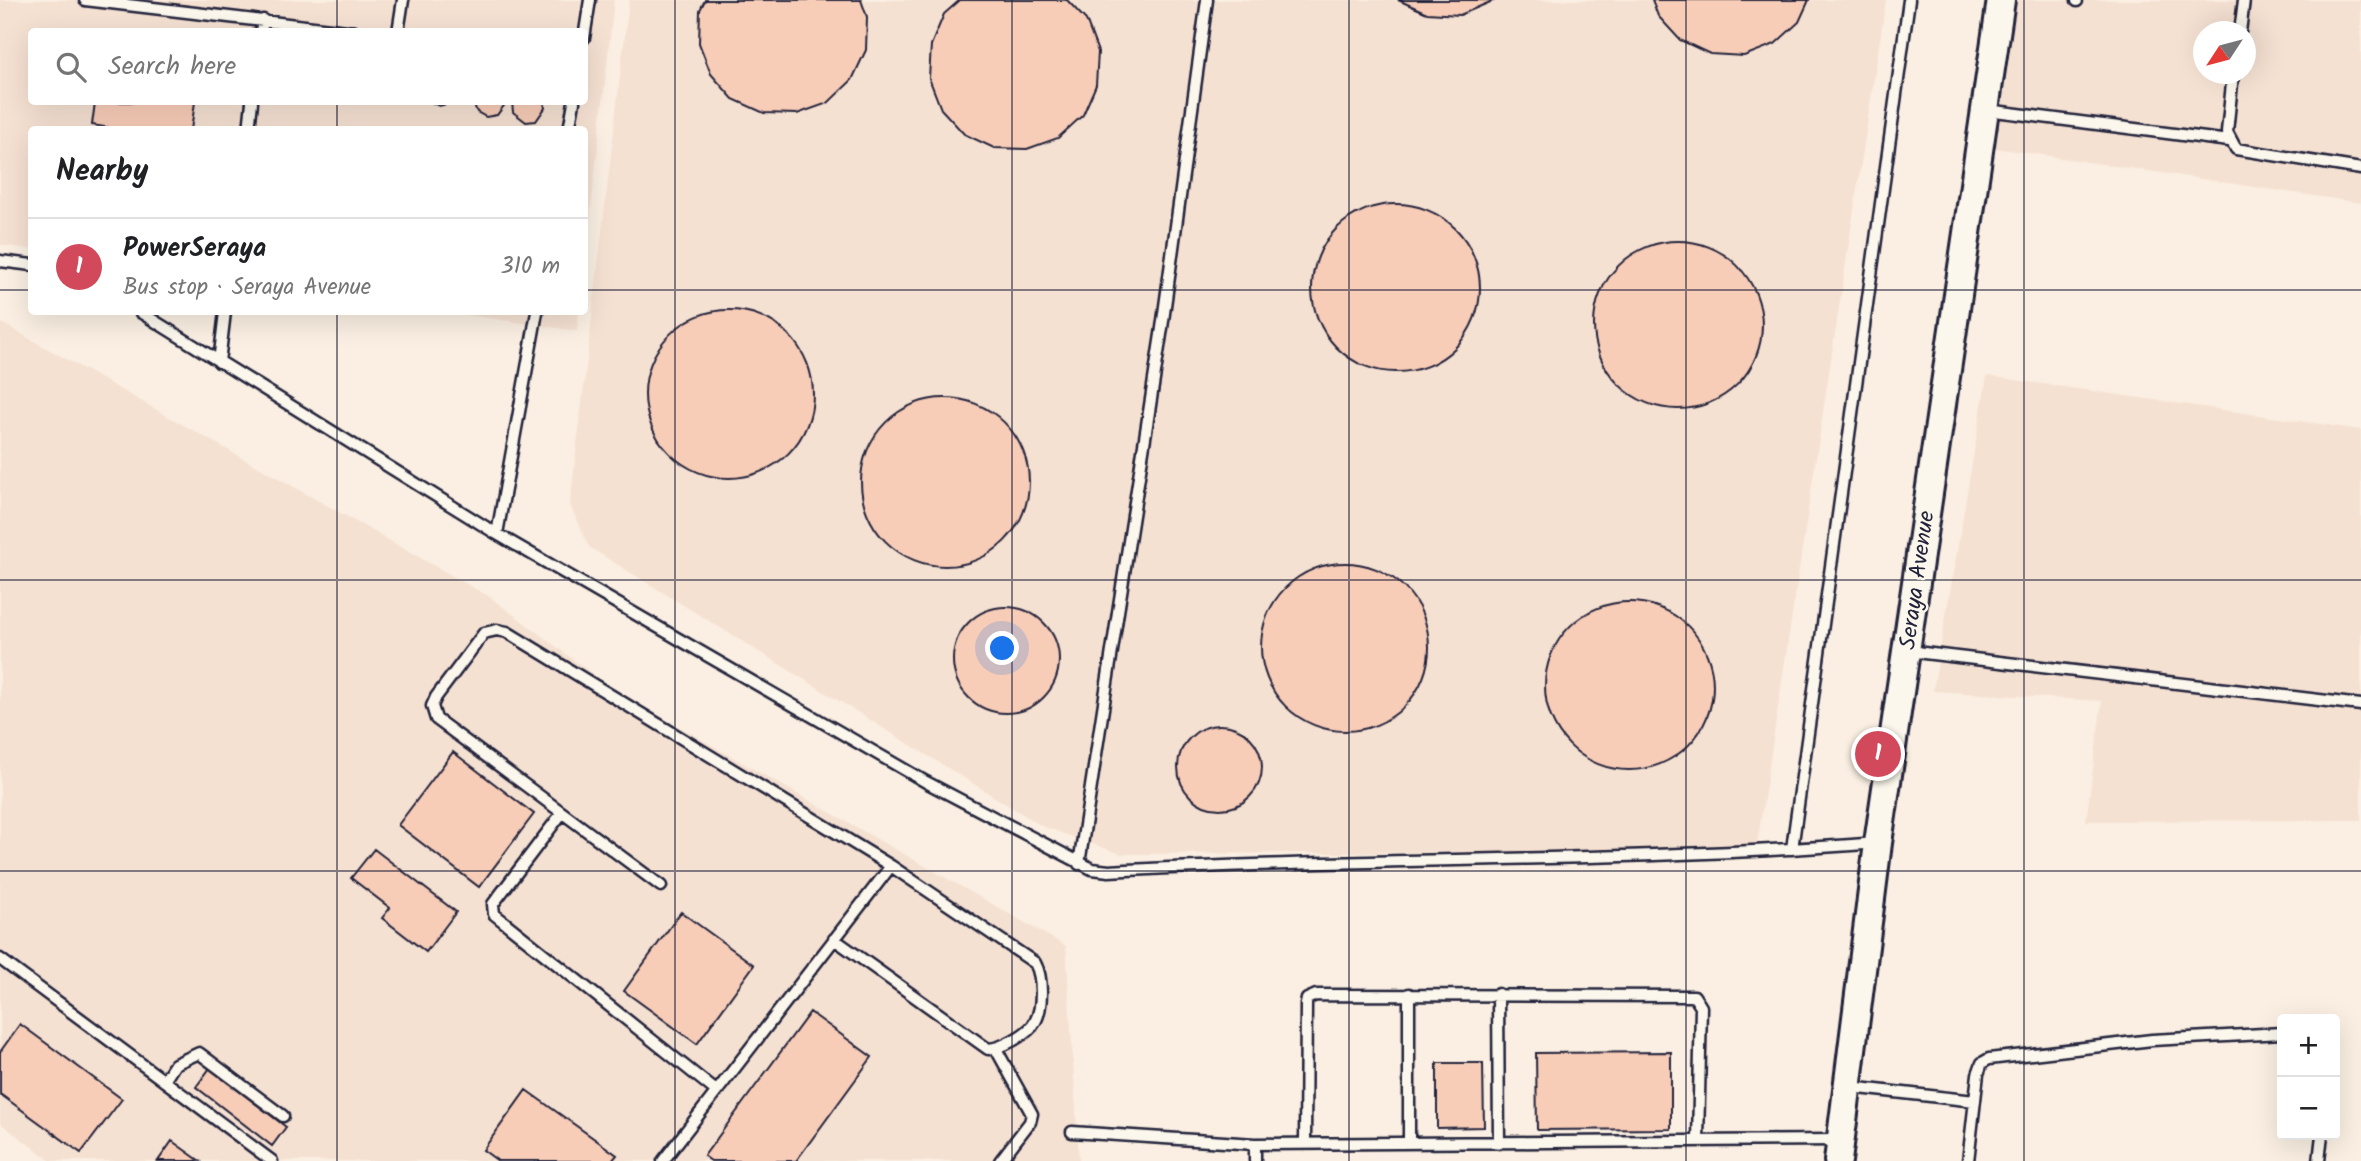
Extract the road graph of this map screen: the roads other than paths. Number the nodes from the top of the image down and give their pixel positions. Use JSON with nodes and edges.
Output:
{"nodes":[{"id":1,"x":85,"y":0,"type":"edge"},
{"id":2,"x":403,"y":0,"type":"edge"},
{"id":3,"x":590,"y":0,"type":"edge"},
{"id":4,"x":1207,"y":0,"type":"edge"},
{"id":5,"x":1909,"y":0,"type":"edge"},
{"id":6,"x":2001,"y":0,"type":"edge"},
{"id":7,"x":2244,"y":0,"type":"edge"},
{"id":8,"x":263,"y":20,"type":"junction"},
{"id":9,"x":2241,"y":21,"type":"edge"},
{"id":10,"x":262,"y":28,"type":"edge"},
{"id":11,"x":325,"y":28,"type":"edge"},
{"id":12,"x":399,"y":28,"type":"edge"},
{"id":13,"x":585,"y":28,"type":"edge"},
{"id":14,"x":2232,"y":84,"type":"edge"},
{"id":15,"x":252,"y":105,"type":"edge"},
{"id":16,"x":573,"y":105,"type":"edge"},
{"id":17,"x":1985,"y":110,"type":"junction"},
{"id":18,"x":249,"y":126,"type":"edge"},
{"id":19,"x":570,"y":126,"type":"edge"},
{"id":20,"x":2229,"y":141,"type":"junction"},
{"id":21,"x":2361,"y":169,"type":"edge"},
{"id":22,"x":0,"y":261,"type":"edge"},
{"id":23,"x":28,"y":264,"type":"edge"},
{"id":24,"x":145,"y":315,"type":"edge"},
{"id":25,"x":225,"y":315,"type":"edge"},
{"id":26,"x":536,"y":315,"type":"edge"},
{"id":27,"x":219,"y":362,"type":"junction"},
{"id":28,"x":497,"y":534,"type":"junction"},
{"id":29,"x":1906,"y":651,"type":"junction"},
{"id":30,"x":2361,"y":705,"type":"edge"},
{"id":31,"x":562,"y":813,"type":"junction"},
{"id":32,"x":1878,"y":843,"type":"junction"},
{"id":33,"x":1792,"y":849,"type":"junction"},
{"id":34,"x":1079,"y":864,"type":"junction"},
{"id":35,"x":891,"y":866,"type":"junction"},
{"id":36,"x":661,"y":886,"type":"dead end"},
{"id":37,"x":834,"y":939,"type":"junction"},
{"id":38,"x":0,"y":959,"type":"edge"},
{"id":39,"x":1409,"y":994,"type":"junction"},
{"id":40,"x":1498,"y":994,"type":"junction"},
{"id":41,"x":2277,"y":1033,"type":"edge"},
{"id":42,"x":996,"y":1049,"type":"junction"},
{"id":43,"x":164,"y":1081,"type":"junction"},
{"id":44,"x":1848,"y":1087,"type":"junction"},
{"id":45,"x":716,"y":1091,"type":"junction"},
{"id":46,"x":1975,"y":1101,"type":"junction"},
{"id":47,"x":283,"y":1116,"type":"dead end"},
{"id":48,"x":1072,"y":1132,"type":"dead end"},
{"id":49,"x":2321,"y":1140,"type":"edge"},
{"id":50,"x":1698,"y":1141,"type":"junction"},
{"id":51,"x":1409,"y":1143,"type":"junction"},
{"id":52,"x":1499,"y":1143,"type":"junction"},
{"id":53,"x":1255,"y":1144,"type":"junction"},
{"id":54,"x":1305,"y":1144,"type":"junction"},
{"id":55,"x":1840,"y":1151,"type":"edge"},
{"id":56,"x":272,"y":1161,"type":"edge"},
{"id":57,"x":663,"y":1161,"type":"edge"},
{"id":58,"x":1000,"y":1161,"type":"edge"},
{"id":59,"x":1255,"y":1161,"type":"edge"},
{"id":60,"x":1968,"y":1161,"type":"edge"},
{"id":61,"x":2319,"y":1161,"type":"edge"}],
"edges":[{"from":1,"to":8,"type":"lane"},
{"from":2,"to":12,"type":"lane"},
{"from":3,"to":13,"type":"lane"},
{"from":4,"to":34,"type":"lane"},
{"from":5,"to":33,"type":"lane"},
{"from":6,"to":17,"type":"street","name":"Seraya Avenue"},
{"from":7,"to":9,"type":"lane"},
{"from":8,"to":10,"type":"lane"},
{"from":8,"to":11,"type":"lane"},
{"from":14,"to":20,"type":"lane"},
{"from":15,"to":18,"type":"lane"},
{"from":16,"to":19,"type":"lane"},
{"from":17,"to":20,"type":"lane"},
{"from":17,"to":29,"type":"street","name":"Seraya Avenue"},
{"from":20,"to":21,"type":"lane"},
{"from":22,"to":23,"type":"lane"},
{"from":24,"to":27,"type":"lane"},
{"from":25,"to":27,"type":"lane"},
{"from":26,"to":28,"type":"lane"},
{"from":27,"to":28,"type":"lane"},
{"from":28,"to":34,"type":"lane"},
{"from":29,"to":30,"type":"lane"},
{"from":29,"to":32,"type":"street","name":"Seraya Avenue"},
{"from":31,"to":35,"type":"lane"},
{"from":31,"to":36,"type":"lane"},
{"from":31,"to":45,"type":"lane"},
{"from":32,"to":33,"type":"lane"},
{"from":32,"to":44,"type":"street","name":"Seraya Avenue"},
{"from":33,"to":34,"type":"lane"},
{"from":35,"to":37,"type":"lane"},
{"from":35,"to":42,"type":"lane"},
{"from":37,"to":42,"type":"lane"},
{"from":37,"to":45,"type":"lane"},
{"from":38,"to":43,"type":"lane"},
{"from":39,"to":40,"type":"lane"},
{"from":39,"to":51,"type":"lane"},
{"from":39,"to":54,"type":"lane"},
{"from":40,"to":50,"type":"lane"},
{"from":40,"to":52,"type":"lane"},
{"from":41,"to":46,"type":"lane"},
{"from":42,"to":58,"type":"lane"},
{"from":43,"to":47,"type":"lane"},
{"from":43,"to":56,"type":"lane"},
{"from":44,"to":46,"type":"lane"},
{"from":44,"to":55,"type":"street","name":"Seraya Avenue"},
{"from":45,"to":57,"type":"lane"},
{"from":46,"to":60,"type":"lane"},
{"from":48,"to":53,"type":"lane"},
{"from":49,"to":61,"type":"lane"},
{"from":50,"to":52,"type":"lane"},
{"from":50,"to":55,"type":"lane"},
{"from":51,"to":52,"type":"lane"},
{"from":51,"to":54,"type":"lane"},
{"from":53,"to":54,"type":"lane"},
{"from":53,"to":59,"type":"lane"}]}
